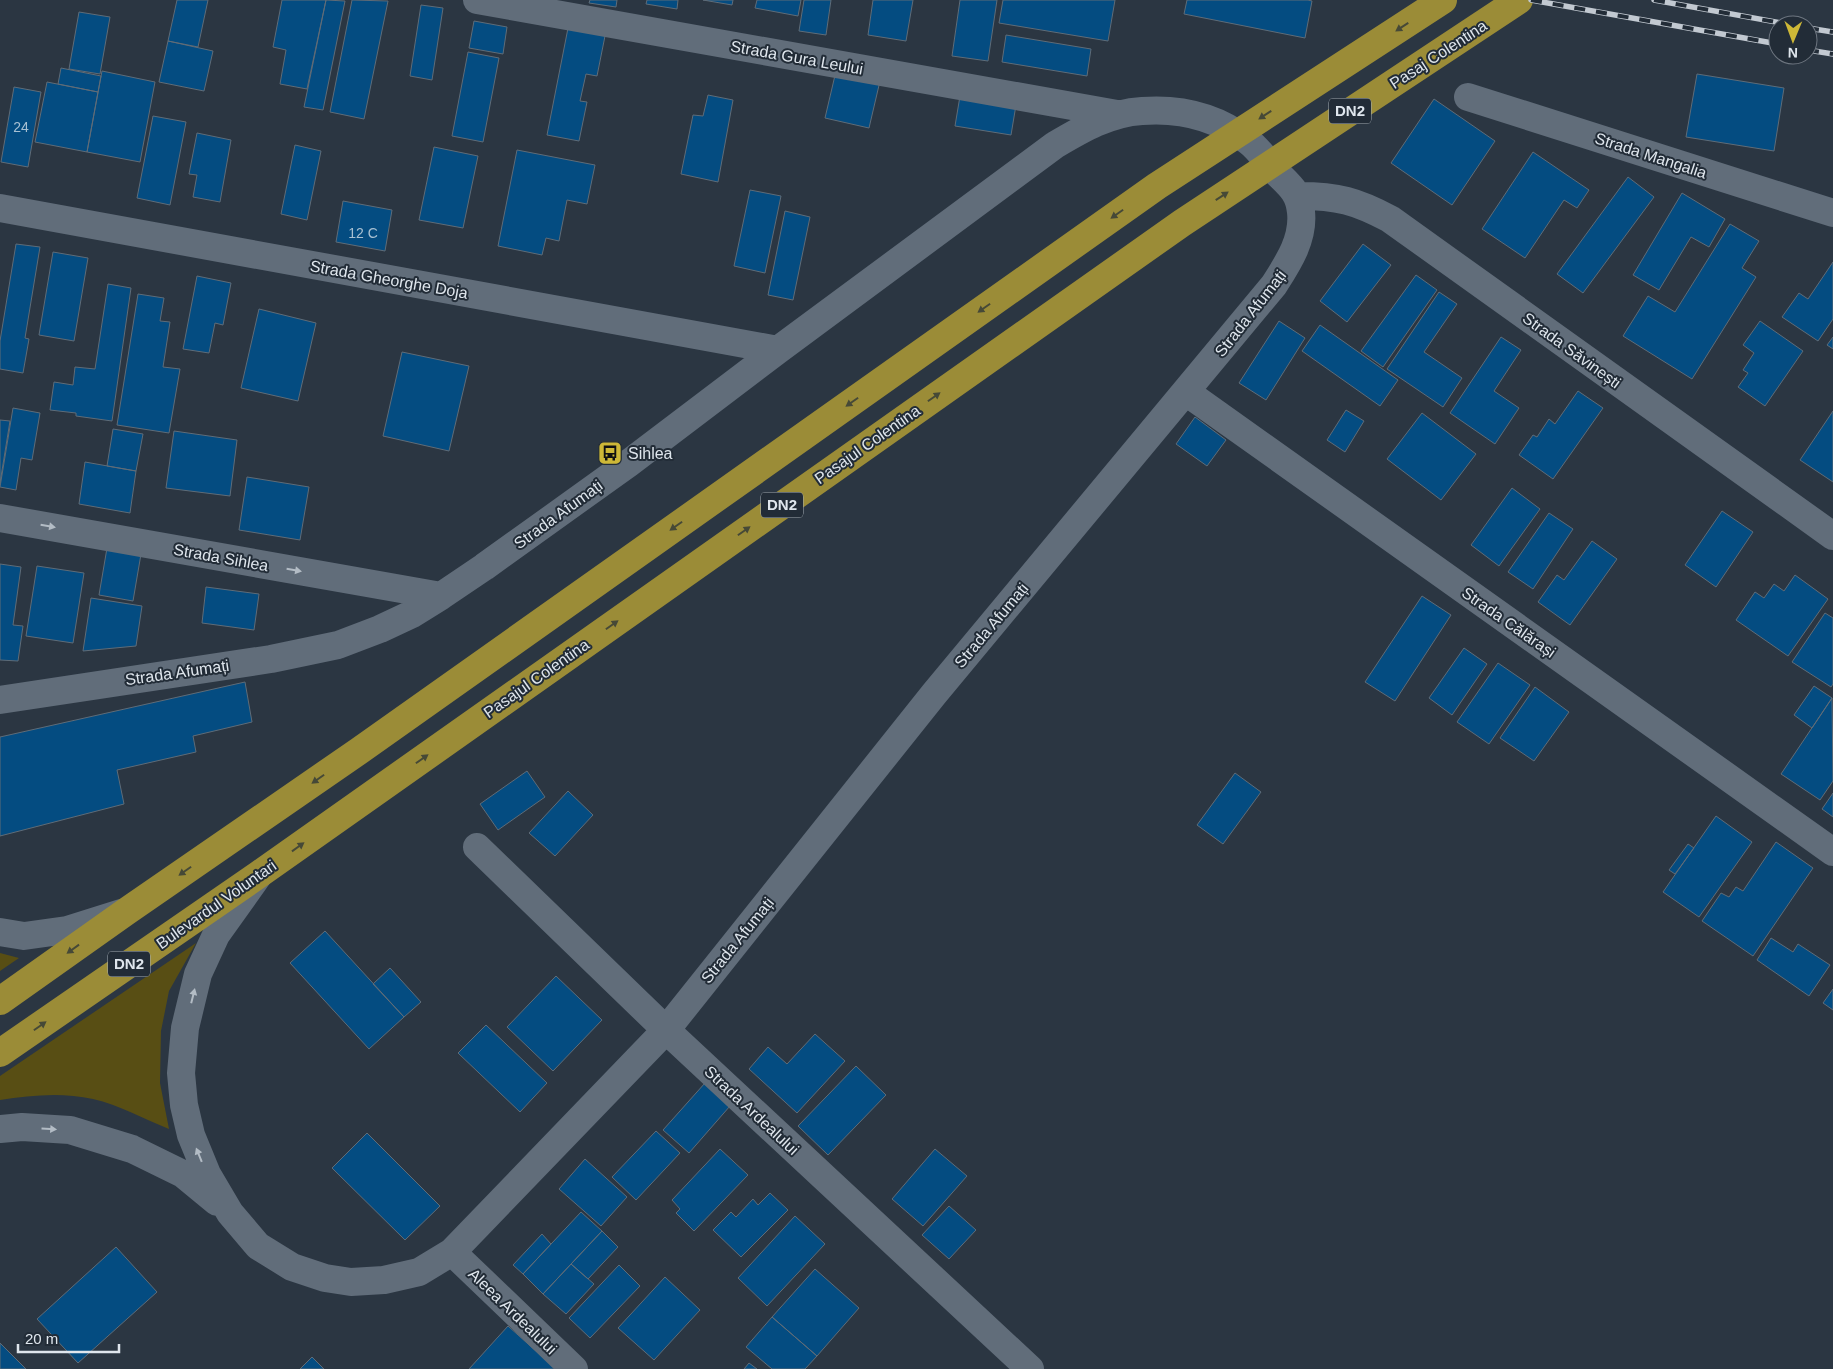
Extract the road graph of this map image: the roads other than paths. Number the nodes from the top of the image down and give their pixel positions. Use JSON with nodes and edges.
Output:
{"nodes":[{"id":1,"x":477,"y":0,"type":"edge"},
{"id":2,"x":1442,"y":0,"type":"edge"},
{"id":3,"x":1519,"y":0,"type":"edge"},
{"id":4,"x":1468,"y":97,"type":"dead end"},
{"id":5,"x":1117,"y":114,"type":"junction"},
{"id":6,"x":1299,"y":196,"type":"junction"},
{"id":7,"x":0,"y":208,"type":"edge"},
{"id":8,"x":1833,"y":213,"type":"edge"},
{"id":9,"x":1182,"y":223,"type":"joint"},
{"id":10,"x":778,"y":350,"type":"junction"},
{"id":11,"x":1186,"y":392,"type":"junction"},
{"id":12,"x":0,"y":518,"type":"edge"},
{"id":13,"x":1833,"y":536,"type":"edge"},
{"id":14,"x":441,"y":596,"type":"junction"},
{"id":15,"x":0,"y":700,"type":"edge"},
{"id":16,"x":382,"y":787,"type":"joint"},
{"id":17,"x":477,"y":847,"type":"dead end"},
{"id":18,"x":1833,"y":852,"type":"edge"},
{"id":19,"x":258,"y":875,"type":"junction"},
{"id":20,"x":127,"y":911,"type":"junction"},
{"id":21,"x":0,"y":932,"type":"edge"},
{"id":22,"x":0,"y":1001,"type":"edge"},
{"id":23,"x":666,"y":1030,"type":"junction"},
{"id":24,"x":0,"y":1053,"type":"edge"},
{"id":25,"x":0,"y":1129,"type":"edge"},
{"id":26,"x":230,"y":1213,"type":"junction"},
{"id":27,"x":452,"y":1252,"type":"junction"},
{"id":28,"x":574,"y":1369,"type":"edge"},
{"id":29,"x":1030,"y":1369,"type":"edge"}],
"edges":[{"from":1,"to":5,"type":"street","name":"Strada Gura Leului"},
{"from":2,"to":20,"type":"highway","number":"DN2","one_way":true},
{"from":9,"to":3,"type":"highway","name":"Pasaj Colentina","number":"DN2","one_way":true},
{"from":4,"to":8,"type":"street","name":"Strada Mangalia"},
{"from":5,"to":6,"type":"street","name":"Strada Afumați"},
{"from":5,"to":10,"type":"street","name":"Strada Afumați"},
{"from":6,"to":11,"type":"street","name":"Strada Afumați"},
{"from":6,"to":13,"type":"street","name":"Strada Săvinești"},
{"from":7,"to":10,"type":"street","name":"Strada Gheorghe Doja"},
{"from":16,"to":9,"type":"highway","name":"Pasajul Colentina","number":"DN2","one_way":true},
{"from":10,"to":14,"type":"street","name":"Strada Afumați"},
{"from":11,"to":18,"type":"street","name":"Strada Călărași"},
{"from":11,"to":23,"type":"street","name":"Strada Afumați"},
{"from":12,"to":14,"type":"street","name":"Strada Sihlea","one_way":true},
{"from":14,"to":15,"type":"street","name":"Strada Afumați"},
{"from":19,"to":16,"type":"highway","name":"Bulevardul Voluntari","number":"DN2","one_way":true},
{"from":17,"to":23,"type":"street","name":"Strada Ardealului"},
{"from":24,"to":19,"type":"highway","name":"Bulevardul Voluntari","number":"DN2","one_way":true},
{"from":26,"to":19,"type":"street","name":"Strada Afumați","one_way":true},
{"from":20,"to":21,"type":"street"},
{"from":20,"to":22,"type":"highway","number":"DN2","one_way":true},
{"from":23,"to":27,"type":"street","name":"Strada Afumați"},
{"from":23,"to":29,"type":"street","name":"Strada Ardealului"},
{"from":25,"to":26,"type":"street","name":"Strada Afumați","one_way":true},
{"from":26,"to":27,"type":"street","name":"Strada Afumați"},
{"from":27,"to":28,"type":"street","name":"Aleea Ardealului"}]}
